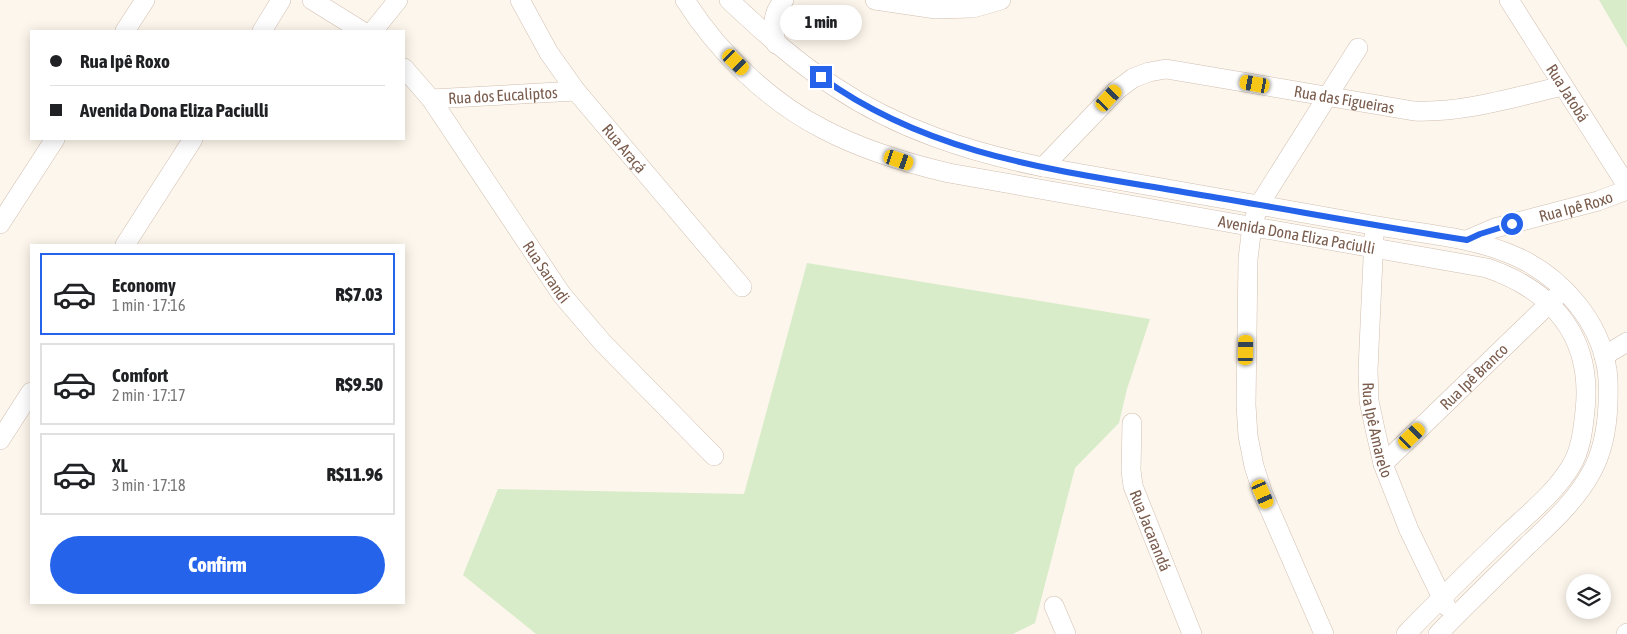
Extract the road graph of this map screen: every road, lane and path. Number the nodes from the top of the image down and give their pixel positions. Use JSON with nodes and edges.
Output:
{"nodes":[{"id":1,"x":145,"y":0,"type":"edge"},
{"id":2,"x":281,"y":0,"type":"edge"},
{"id":3,"x":312,"y":0,"type":"edge"},
{"id":4,"x":398,"y":0,"type":"edge"},
{"id":5,"x":520,"y":0,"type":"edge"},
{"id":6,"x":685,"y":0,"type":"edge"},
{"id":7,"x":729,"y":0,"type":"edge"},
{"id":8,"x":784,"y":0,"type":"edge"},
{"id":9,"x":875,"y":0,"type":"edge"},
{"id":10,"x":1002,"y":0,"type":"edge"},
{"id":11,"x":1508,"y":0,"type":"edge"},
{"id":12,"x":126,"y":30,"type":"edge"},
{"id":13,"x":263,"y":30,"type":"edge"},
{"id":14,"x":360,"y":30,"type":"edge"},
{"id":15,"x":374,"y":30,"type":"edge"},
{"id":16,"x":776,"y":44,"type":"junction"},
{"id":17,"x":1358,"y":48,"type":"dead end"},
{"id":18,"x":405,"y":69,"type":"edge"},
{"id":19,"x":1563,"y":86,"type":"junction"},
{"id":20,"x":576,"y":91,"type":"junction"},
{"id":21,"x":1328,"y":97,"type":"junction"},
{"id":22,"x":431,"y":99,"type":"junction"},
{"id":23,"x":54,"y":140,"type":"edge"},
{"id":24,"x":192,"y":140,"type":"edge"},
{"id":25,"x":1043,"y":168,"type":"junction"},
{"id":26,"x":1627,"y":186,"type":"edge"},
{"id":27,"x":1627,"y":190,"type":"edge"},
{"id":28,"x":1259,"y":205,"type":"junction"},
{"id":29,"x":0,"y":224,"type":"edge"},
{"id":30,"x":1252,"y":226,"type":"junction"},
{"id":31,"x":1375,"y":226,"type":"junction"},
{"id":32,"x":1467,"y":240,"type":"junction"},
{"id":33,"x":126,"y":244,"type":"edge"},
{"id":34,"x":1374,"y":248,"type":"junction"},
{"id":35,"x":742,"y":287,"type":"dead end"},
{"id":36,"x":1564,"y":290,"type":"junction"},
{"id":37,"x":1550,"y":303,"type":"junction"},
{"id":38,"x":1627,"y":342,"type":"edge"},
{"id":39,"x":1604,"y":356,"type":"junction"},
{"id":40,"x":30,"y":394,"type":"edge"},
{"id":41,"x":1132,"y":423,"type":"dead end"},
{"id":42,"x":0,"y":440,"type":"edge"},
{"id":43,"x":714,"y":456,"type":"dead end"},
{"id":44,"x":1383,"y":464,"type":"junction"},
{"id":45,"x":1441,"y":597,"type":"junction"},
{"id":46,"x":1054,"y":606,"type":"dead end"},
{"id":47,"x":1453,"y":618,"type":"junction"},
{"id":48,"x":1066,"y":634,"type":"edge"},
{"id":49,"x":1192,"y":634,"type":"edge"},
{"id":50,"x":1324,"y":634,"type":"edge"},
{"id":51,"x":1406,"y":634,"type":"edge"},
{"id":52,"x":1438,"y":634,"type":"edge"}],
"edges":[{"from":1,"to":12,"type":"street"},
{"from":2,"to":13,"type":"street"},
{"from":3,"to":14,"type":"street"},
{"from":4,"to":15,"type":"street"},
{"from":5,"to":20,"type":"street","name":"Rua Araçá"},
{"from":6,"to":30,"type":"street","name":"Avenida Dona Eliza Paciulli"},
{"from":7,"to":16,"type":"street","name":"Avenida Dona Eliza Paciulli"},
{"from":8,"to":16,"type":"street"},
{"from":9,"to":10,"type":"street"},
{"from":11,"to":19,"type":"street","name":"Rua Jatobá"},
{"from":16,"to":25,"type":"street","name":"Avenida Dona Eliza Paciulli"},
{"from":17,"to":21,"type":"street"},
{"from":18,"to":22,"type":"street","name":"Rua Sarandi"},
{"from":19,"to":21,"type":"street","name":"Rua das Figueiras"},
{"from":19,"to":26,"type":"street","name":"Rua Jatobá"},
{"from":20,"to":22,"type":"street","name":"Rua dos Eucaliptos"},
{"from":20,"to":35,"type":"street","name":"Rua Araçá"},
{"from":21,"to":25,"type":"street","name":"Rua das Figueiras"},
{"from":21,"to":28,"type":"street"},
{"from":22,"to":43,"type":"street","name":"Rua Sarandi"},
{"from":23,"to":29,"type":"street"},
{"from":24,"to":33,"type":"street"},
{"from":25,"to":28,"type":"street","name":"Avenida Dona Eliza Paciulli"},
{"from":27,"to":32,"type":"street","name":"Rua Ipê Roxo"},
{"from":28,"to":30,"type":"street"},
{"from":28,"to":31,"type":"street","name":"Avenida Dona Eliza Paciulli"},
{"from":30,"to":34,"type":"street","name":"Avenida Dona Eliza Paciulli"},
{"from":30,"to":50,"type":"street"},
{"from":31,"to":32,"type":"street","name":"Avenida Dona Eliza Paciulli"},
{"from":31,"to":34,"type":"street","name":"Rua Ipê Amarelo"},
{"from":32,"to":36,"type":"street","name":"Avenida Dona Eliza Paciulli"},
{"from":34,"to":37,"type":"street","name":"Avenida Dona Eliza Paciulli"},
{"from":34,"to":44,"type":"street","name":"Rua Ipê Amarelo"},
{"from":36,"to":37,"type":"street","name":"Rua Ipê Branco"},
{"from":36,"to":39,"type":"street","name":"Avenida Dona Eliza Paciulli"},
{"from":37,"to":44,"type":"street","name":"Rua Ipê Branco"},
{"from":37,"to":45,"type":"street","name":"Avenida Dona Eliza Paciulli"},
{"from":38,"to":39,"type":"street"},
{"from":39,"to":47,"type":"street","name":"Avenida Dona Eliza Paciulli"},
{"from":40,"to":42,"type":"street"},
{"from":41,"to":49,"type":"street","name":"Rua Jacarandá"},
{"from":44,"to":45,"type":"street","name":"Rua Ipê Amarelo"},
{"from":45,"to":47,"type":"street","name":"Rua Ipê Amarelo"},
{"from":45,"to":51,"type":"street","name":"Avenida Dona Eliza Paciulli"},
{"from":46,"to":48,"type":"street"},
{"from":47,"to":52,"type":"street","name":"Avenida Dona Eliza Paciulli"}]}
